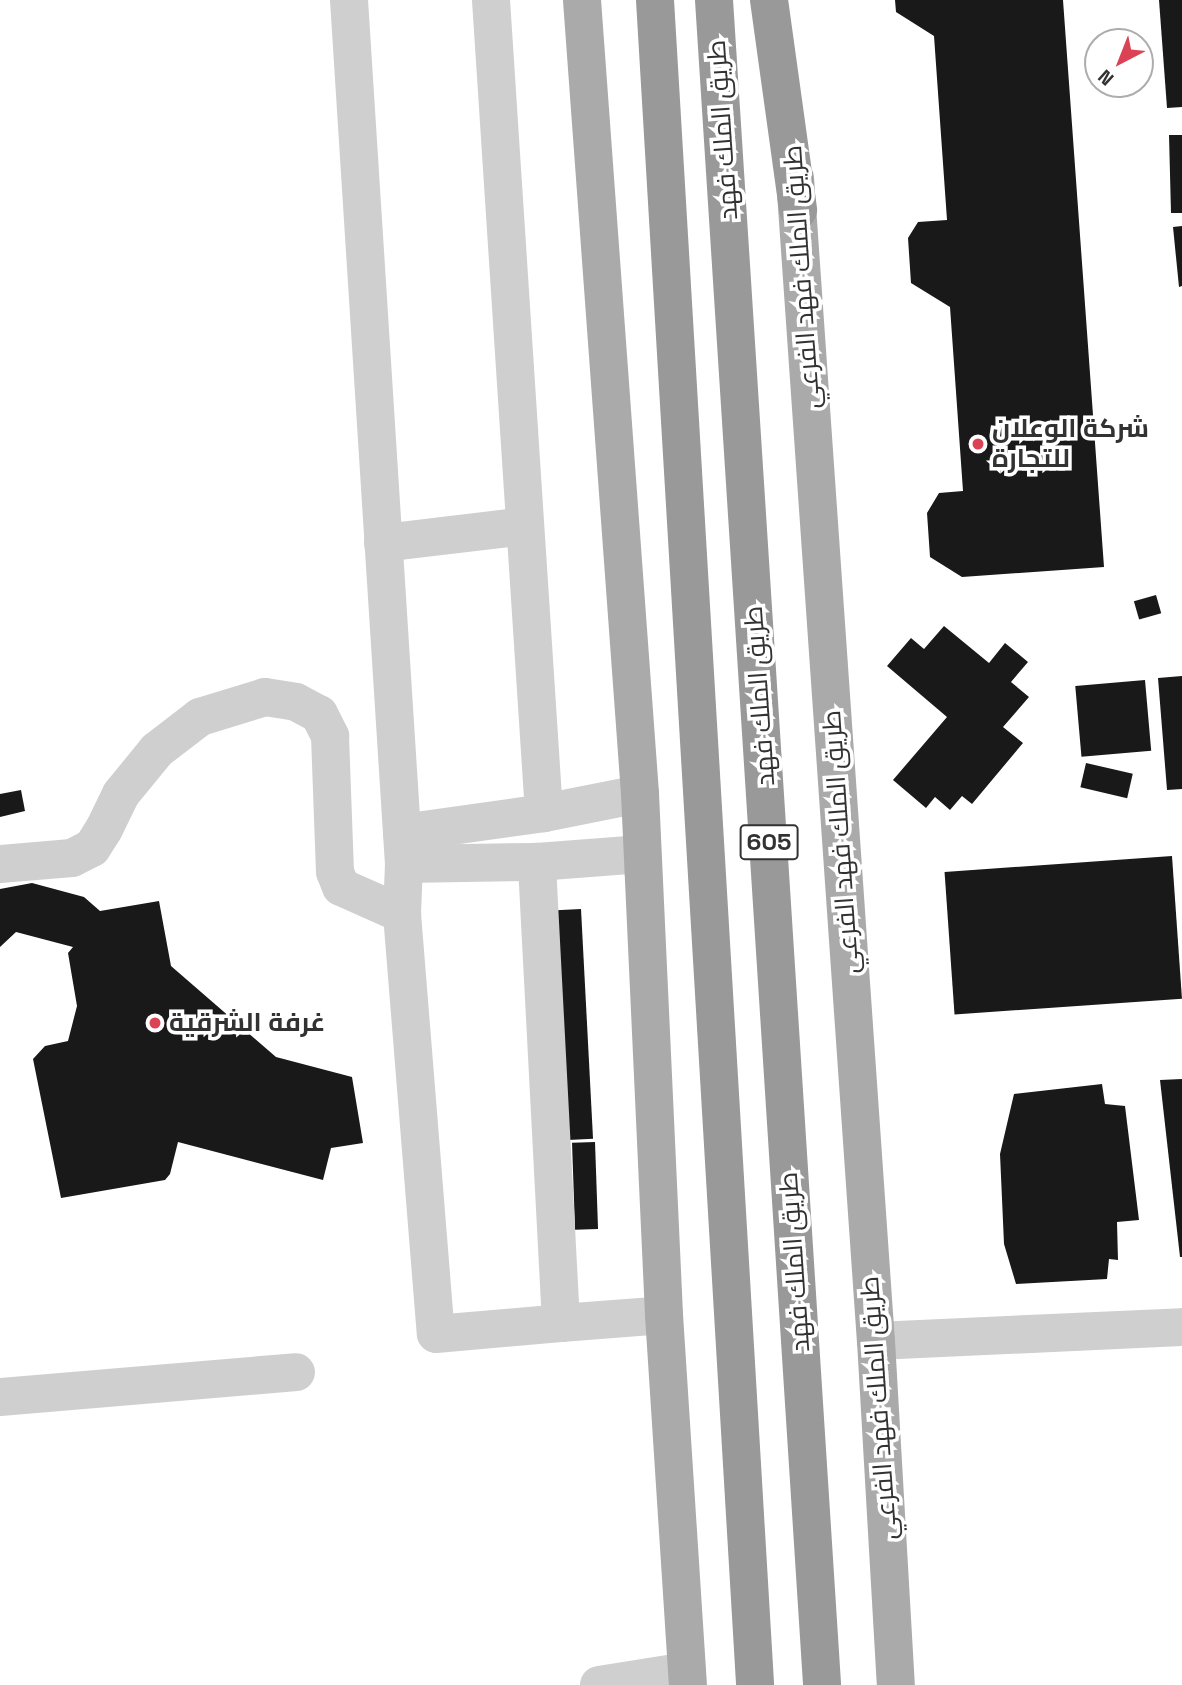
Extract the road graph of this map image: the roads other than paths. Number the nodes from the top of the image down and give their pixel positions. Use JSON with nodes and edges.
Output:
{"nodes":[{"id":1,"x":349,"y":0,"type":"edge"},
{"id":2,"x":491,"y":0,"type":"edge"},
{"id":3,"x":582,"y":0,"type":"edge"},
{"id":4,"x":639,"y":0,"type":"edge"},
{"id":5,"x":655,"y":0,"type":"edge"},
{"id":6,"x":714,"y":0,"type":"edge"},
{"id":7,"x":769,"y":0,"type":"edge"},
{"id":8,"x":783,"y":0,"type":"edge"},
{"id":9,"x":798,"y":210,"type":"junction"},
{"id":10,"x":670,"y":251,"type":"junction"},
{"id":11,"x":525,"y":526,"type":"junction"},
{"id":12,"x":383,"y":543,"type":"junction"},
{"id":13,"x":640,"y":794,"type":"junction"},
{"id":14,"x":544,"y":813,"type":"junction"},
{"id":15,"x":403,"y":849,"type":"junction"},
{"id":16,"x":642,"y":854,"type":"junction"},
{"id":17,"x":537,"y":862,"type":"junction"},
{"id":18,"x":0,"y":864,"type":"edge"},
{"id":19,"x":402,"y":914,"type":"junction"},
{"id":20,"x":664,"y":1315,"type":"junction"},
{"id":21,"x":561,"y":1323,"type":"junction"},
{"id":22,"x":1182,"y":1326,"type":"edge"},
{"id":23,"x":876,"y":1341,"type":"junction"},
{"id":24,"x":296,"y":1371,"type":"dead end"},
{"id":25,"x":0,"y":1397,"type":"edge"},
{"id":26,"x":687,"y":1678,"type":"edge"},
{"id":27,"x":599,"y":1685,"type":"edge"},
{"id":28,"x":755,"y":1685,"type":"edge"},
{"id":29,"x":822,"y":1685,"type":"edge"},
{"id":30,"x":896,"y":1685,"type":"edge"}],
"edges":[{"from":1,"to":12,"type":"street"},
{"from":2,"to":11,"type":"street"},
{"from":3,"to":13,"type":"main road"},
{"from":4,"to":10,"type":"highway"},
{"from":5,"to":10,"type":"highway","number":"605"},
{"from":6,"to":29,"type":"highway","name":"طريق الملك فهد","number":"605"},
{"from":7,"to":9,"type":"highway"},
{"from":8,"to":9,"type":"main road","name":"طريق الملك فهد الفرعي"},
{"from":9,"to":23,"type":"main road","name":"طريق الملك فهد الفرعي"},
{"from":10,"to":28,"type":"highway","number":"605"},
{"from":11,"to":12,"type":"street"},
{"from":11,"to":14,"type":"street"},
{"from":12,"to":15,"type":"street"},
{"from":13,"to":14,"type":"street"},
{"from":13,"to":16,"type":"main road"},
{"from":14,"to":15,"type":"street"},
{"from":15,"to":17,"type":"street"},
{"from":15,"to":19,"type":"street"},
{"from":16,"to":17,"type":"street"},
{"from":16,"to":20,"type":"main road"},
{"from":17,"to":21,"type":"street"},
{"from":18,"to":19,"type":"street"},
{"from":19,"to":21,"type":"street"},
{"from":20,"to":21,"type":"street"},
{"from":20,"to":26,"type":"main road"},
{"from":22,"to":23,"type":"street"},
{"from":23,"to":30,"type":"main road","name":"طريق الملك فهد الفرعي"},
{"from":24,"to":25,"type":"street"},
{"from":26,"to":27,"type":"street"}]}
